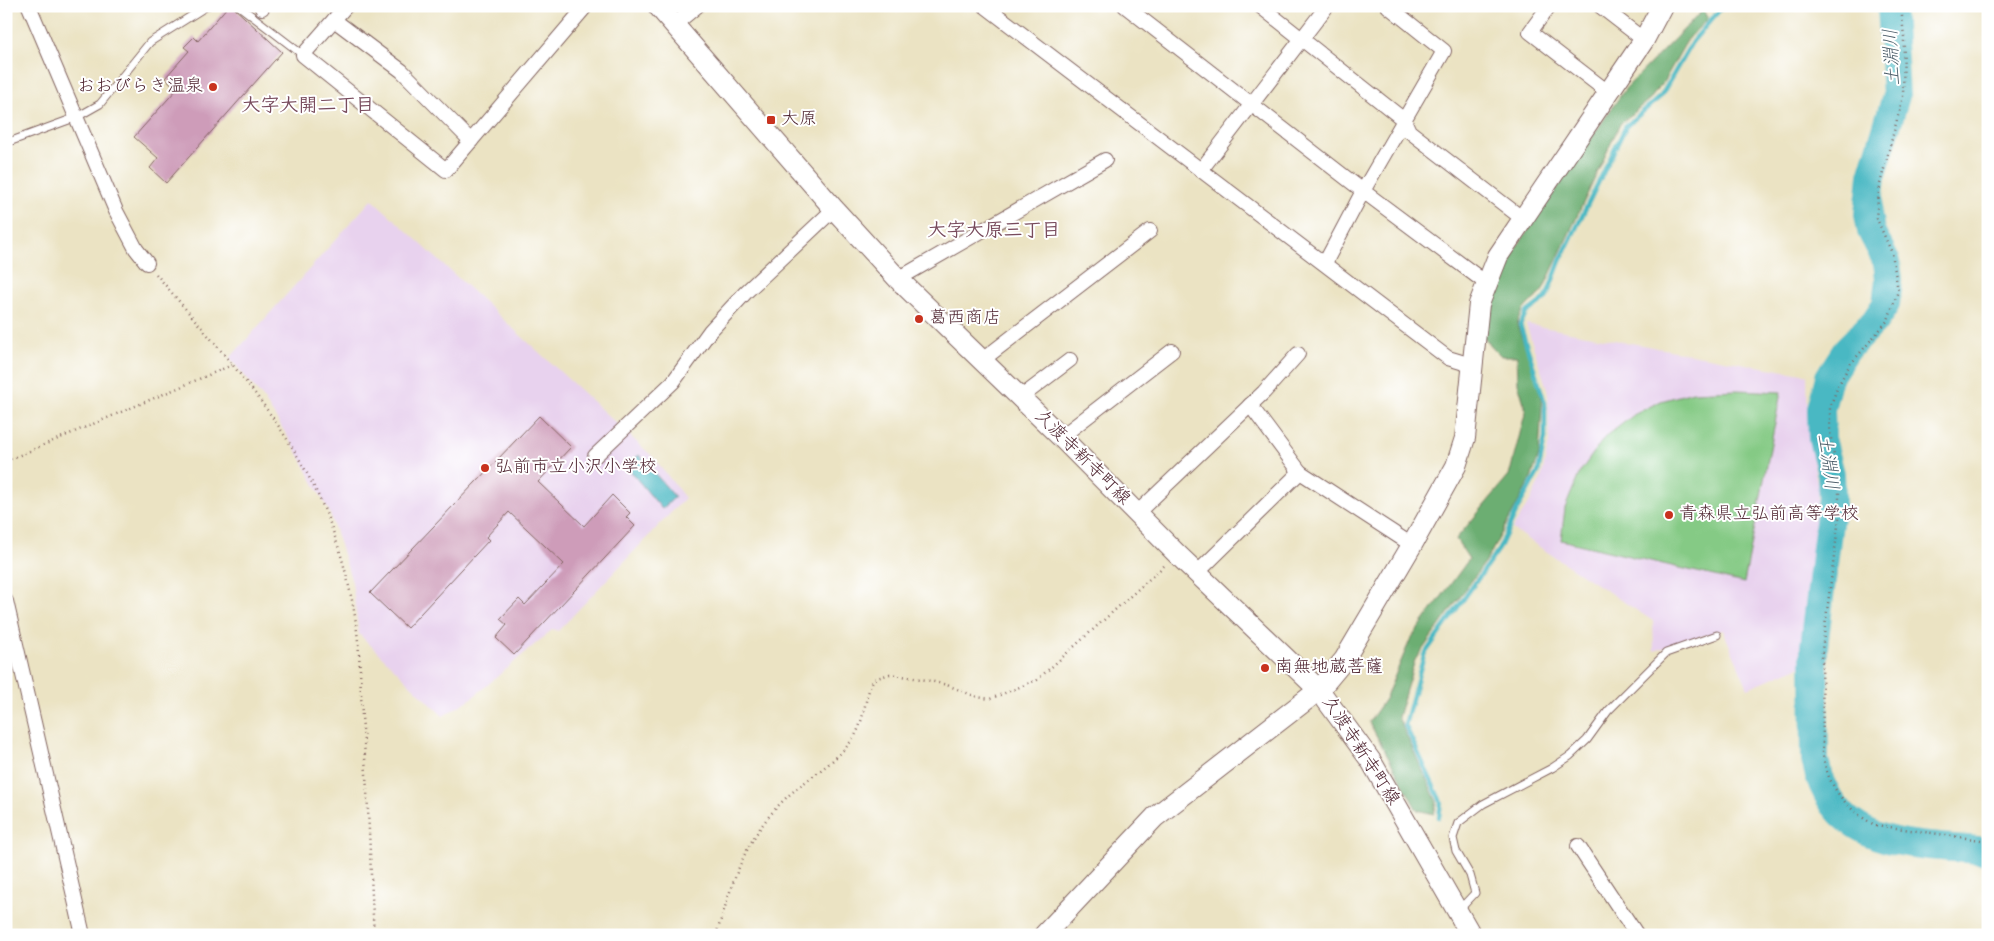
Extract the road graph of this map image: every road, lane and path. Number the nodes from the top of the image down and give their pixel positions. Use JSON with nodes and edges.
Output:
{"nodes":[{"id":1,"x":29,"y":6,"type":"edge"},
{"id":2,"x":206,"y":6,"type":"edge"},
{"id":3,"x":238,"y":6,"type":"edge"},
{"id":4,"x":346,"y":6,"type":"edge"},
{"id":5,"x":586,"y":6,"type":"edge"},
{"id":6,"x":658,"y":6,"type":"edge"},
{"id":7,"x":697,"y":6,"type":"edge"},
{"id":8,"x":985,"y":6,"type":"edge"},
{"id":9,"x":1125,"y":6,"type":"edge"},
{"id":10,"x":1260,"y":6,"type":"edge"},
{"id":11,"x":1327,"y":6,"type":"edge"},
{"id":12,"x":1388,"y":6,"type":"edge"},
{"id":13,"x":1549,"y":6,"type":"edge"},
{"id":14,"x":1600,"y":6,"type":"edge"},
{"id":15,"x":1662,"y":6,"type":"edge"},
{"id":16,"x":1901,"y":6,"type":"edge"},
{"id":17,"x":334,"y":20,"type":"junction"},
{"id":18,"x":674,"y":25,"type":"junction"},
{"id":19,"x":1302,"y":39,"type":"junction"},
{"id":20,"x":1644,"y":40,"type":"junction"},
{"id":21,"x":303,"y":55,"type":"junction"},
{"id":22,"x":1609,"y":94,"type":"junction"},
{"id":23,"x":1252,"y":104,"type":"junction"},
{"id":24,"x":77,"y":117,"type":"junction"},
{"id":25,"x":1404,"y":120,"type":"junction"},
{"id":26,"x":471,"y":141,"type":"junction"},
{"id":27,"x":6,"y":143,"type":"edge"},
{"id":28,"x":1105,"y":160,"type":"dead end"},
{"id":29,"x":1201,"y":170,"type":"junction"},
{"id":30,"x":1363,"y":192,"type":"junction"},
{"id":31,"x":834,"y":209,"type":"junction"},
{"id":32,"x":1523,"y":219,"type":"junction"},
{"id":33,"x":1150,"y":231,"type":"dead end"},
{"id":34,"x":146,"y":263,"type":"joint"},
{"id":35,"x":1325,"y":263,"type":"junction"},
{"id":36,"x":898,"y":279,"type":"junction"},
{"id":37,"x":1486,"y":283,"type":"junction"},
{"id":38,"x":1172,"y":351,"type":"dead end"},
{"id":39,"x":1298,"y":354,"type":"dead end"},
{"id":40,"x":1070,"y":360,"type":"dead end"},
{"id":41,"x":981,"y":361,"type":"junction"},
{"id":42,"x":232,"y":365,"type":"junction"},
{"id":43,"x":1471,"y":366,"type":"junction"},
{"id":44,"x":1020,"y":398,"type":"junction"},
{"id":45,"x":1250,"y":406,"type":"junction"},
{"id":46,"x":1061,"y":437,"type":"junction"},
{"id":47,"x":595,"y":456,"type":"dead end"},
{"id":48,"x":6,"y":461,"type":"edge"},
{"id":49,"x":1300,"y":472,"type":"junction"},
{"id":50,"x":1137,"y":513,"type":"junction"},
{"id":51,"x":1412,"y":545,"type":"junction"},
{"id":52,"x":1177,"y":554,"type":"junction"},
{"id":53,"x":1198,"y":572,"type":"junction"},
{"id":54,"x":6,"y":601,"type":"edge"},
{"id":55,"x":1717,"y":635,"type":"dead end"},
{"id":56,"x":1319,"y":690,"type":"junction"},
{"id":57,"x":1988,"y":841,"type":"edge"},
{"id":58,"x":1578,"y":846,"type":"dead end"},
{"id":59,"x":1457,"y":912,"type":"junction"},
{"id":60,"x":83,"y":935,"type":"edge"},
{"id":61,"x":374,"y":935,"type":"edge"},
{"id":62,"x":716,"y":935,"type":"edge"},
{"id":63,"x":1044,"y":935,"type":"edge"},
{"id":64,"x":1472,"y":935,"type":"edge"},
{"id":65,"x":1637,"y":935,"type":"edge"}],
"edges":[{"from":1,"to":24,"type":"street"},
{"from":2,"to":24,"type":"lane"},
{"from":3,"to":21,"type":"lane"},
{"from":4,"to":17,"type":"street"},
{"from":5,"to":26,"type":"street"},
{"from":6,"to":18,"type":"main road","name":"久渡寺新寺町線"},
{"from":7,"to":18,"type":"street"},
{"from":8,"to":29,"type":"street"},
{"from":9,"to":23,"type":"street"},
{"from":10,"to":19,"type":"street"},
{"from":11,"to":19,"type":"street"},
{"from":12,"to":25,"type":"street"},
{"from":13,"to":22,"type":"street"},
{"from":14,"to":20,"type":"street"},
{"from":15,"to":20,"type":"main road"},
{"from":16,"to":57,"type":"path"},
{"from":17,"to":21,"type":"street"},
{"from":17,"to":26,"type":"street"},
{"from":18,"to":31,"type":"main road","name":"久渡寺新寺町線"},
{"from":19,"to":23,"type":"street"},
{"from":19,"to":25,"type":"street"},
{"from":20,"to":22,"type":"main road"},
{"from":21,"to":26,"type":"street"},
{"from":22,"to":32,"type":"main road"},
{"from":23,"to":29,"type":"street"},
{"from":23,"to":30,"type":"street"},
{"from":24,"to":27,"type":"lane"},
{"from":24,"to":34,"type":"street"},
{"from":25,"to":30,"type":"street"},
{"from":25,"to":32,"type":"street"},
{"from":28,"to":36,"type":"street"},
{"from":29,"to":35,"type":"street"},
{"from":30,"to":35,"type":"street"},
{"from":30,"to":37,"type":"street"},
{"from":31,"to":36,"type":"main road","name":"久渡寺新寺町線"},
{"from":31,"to":47,"type":"street"},
{"from":32,"to":37,"type":"main road"},
{"from":33,"to":41,"type":"street"},
{"from":34,"to":42,"type":"path"},
{"from":35,"to":43,"type":"street"},
{"from":36,"to":41,"type":"main road","name":"久渡寺新寺町線"},
{"from":37,"to":43,"type":"main road"},
{"from":38,"to":46,"type":"street"},
{"from":39,"to":45,"type":"street"},
{"from":40,"to":44,"type":"street"},
{"from":41,"to":44,"type":"main road","name":"久渡寺新寺町線"},
{"from":42,"to":48,"type":"path"},
{"from":42,"to":61,"type":"path"},
{"from":43,"to":51,"type":"main road"},
{"from":44,"to":46,"type":"main road","name":"久渡寺新寺町線"},
{"from":45,"to":49,"type":"street"},
{"from":45,"to":50,"type":"street"},
{"from":46,"to":50,"type":"main road","name":"久渡寺新寺町線"},
{"from":49,"to":51,"type":"street"},
{"from":49,"to":53,"type":"street"},
{"from":50,"to":52,"type":"main road","name":"久渡寺新寺町線"},
{"from":51,"to":56,"type":"main road"},
{"from":52,"to":53,"type":"main road","name":"久渡寺新寺町線"},
{"from":52,"to":62,"type":"path"},
{"from":53,"to":56,"type":"main road","name":"久渡寺新寺町線"},
{"from":54,"to":60,"type":"street"},
{"from":55,"to":59,"type":"lane"},
{"from":56,"to":59,"type":"main road","name":"久渡寺新寺町線"},
{"from":56,"to":63,"type":"main road"},
{"from":58,"to":65,"type":"street"},
{"from":59,"to":64,"type":"main road","name":"久渡寺新寺町線"}]}
